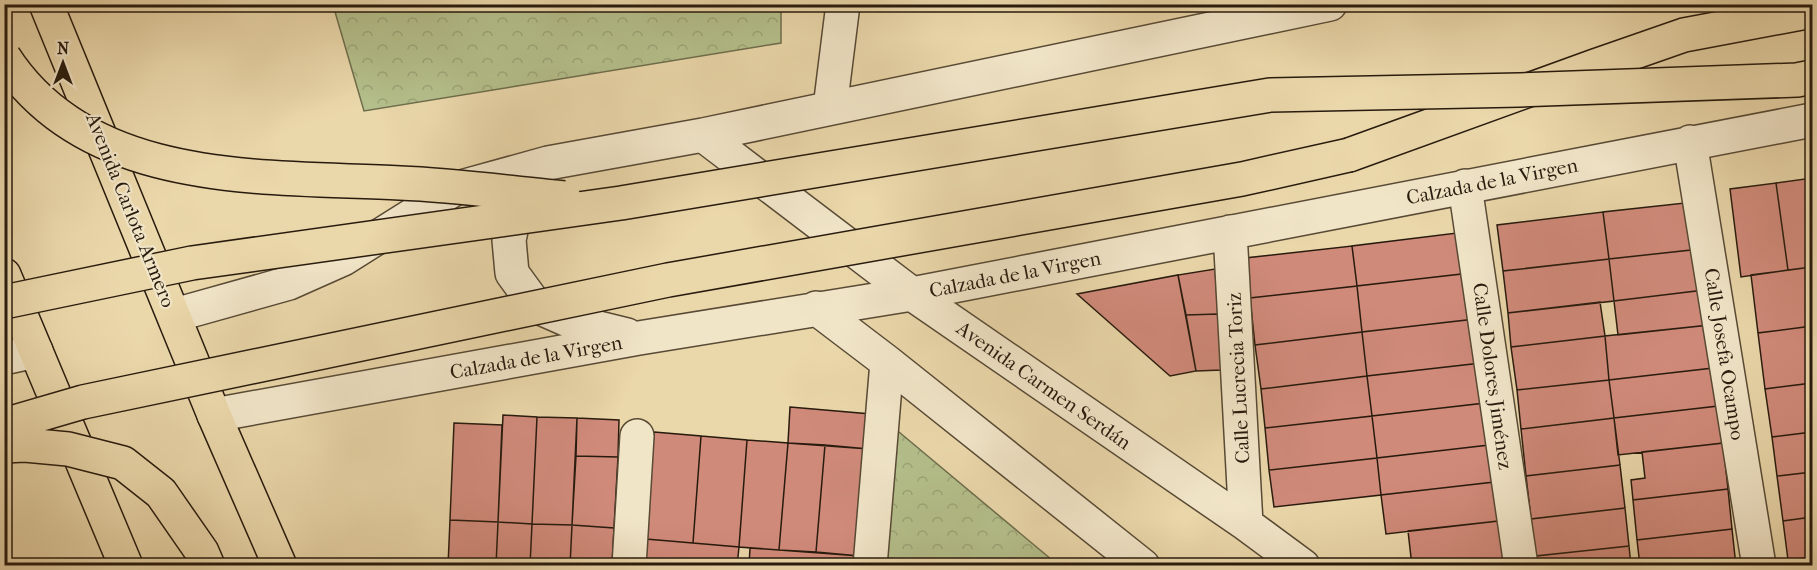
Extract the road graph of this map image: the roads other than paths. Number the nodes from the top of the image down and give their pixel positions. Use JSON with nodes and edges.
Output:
{"nodes":[{"id":1,"x":46,"y":4,"type":"edge"},
{"id":2,"x":843,"y":4,"type":"edge"},
{"id":3,"x":1330,"y":4,"type":"edge"},
{"id":4,"x":1812,"y":10,"type":"edge"},
{"id":5,"x":4,"y":57,"type":"edge"},
{"id":6,"x":1812,"y":77,"type":"edge"},
{"id":7,"x":830,"y":108,"type":"junction"},
{"id":8,"x":1812,"y":120,"type":"edge"},
{"id":9,"x":703,"y":135,"type":"junction"},
{"id":10,"x":1690,"y":142,"type":"junction"},
{"id":11,"x":548,"y":163,"type":"junction"},
{"id":12,"x":1465,"y":186,"type":"junction"},
{"id":13,"x":621,"y":203,"type":"junction"},
{"id":14,"x":1230,"y":232,"type":"junction"},
{"id":15,"x":4,"y":275,"type":"edge"},
{"id":16,"x":912,"y":294,"type":"junction"},
{"id":17,"x":4,"y":302,"type":"edge"},
{"id":18,"x":816,"y":308,"type":"junction"},
{"id":19,"x":175,"y":315,"type":"junction"},
{"id":20,"x":639,"y":338,"type":"junction"},
{"id":21,"x":20,"y":354,"type":"edge"},
{"id":22,"x":887,"y":362,"type":"junction"},
{"id":23,"x":214,"y":415,"type":"junction"},
{"id":24,"x":4,"y":425,"type":"edge"},
{"id":25,"x":638,"y":436,"type":"dead end"},
{"id":26,"x":4,"y":446,"type":"edge"},
{"id":27,"x":1246,"y":524,"type":"junction"},
{"id":28,"x":119,"y":563,"type":"edge"},
{"id":29,"x":207,"y":566,"type":"edge"},
{"id":30,"x":280,"y":566,"type":"edge"},
{"id":31,"x":629,"y":566,"type":"edge"},
{"id":32,"x":870,"y":566,"type":"edge"},
{"id":33,"x":1143,"y":566,"type":"edge"},
{"id":34,"x":1303,"y":566,"type":"edge"},
{"id":35,"x":1521,"y":566,"type":"edge"},
{"id":36,"x":1759,"y":566,"type":"edge"}],
"edges":[{"from":1,"to":19,"type":"main road","name":"Avenida Carlota Armero"},
{"from":2,"to":7,"type":"street"},
{"from":3,"to":7,"type":"street"},
{"from":4,"to":24,"type":"main road","bridge":true},
{"from":5,"to":13,"type":"main road","bridge":true},
{"from":6,"to":13,"type":"main road","bridge":true},
{"from":7,"to":9,"type":"street"},
{"from":8,"to":10,"type":"street","name":"Calzada de la Virgen"},
{"from":9,"to":11,"type":"street"},
{"from":9,"to":16,"type":"street","name":"Avenida Carmen Serdán"},
{"from":10,"to":12,"type":"street","name":"Calzada de la Virgen"},
{"from":10,"to":36,"type":"street","name":"Calle Josefa Ocampo"},
{"from":11,"to":19,"type":"street"},
{"from":11,"to":20,"type":"street"},
{"from":12,"to":14,"type":"street","name":"Calzada de la Virgen"},
{"from":12,"to":35,"type":"street","name":"Calle Dolores Jiménez"},
{"from":13,"to":17,"type":"main road","bridge":true},
{"from":14,"to":16,"type":"street","name":"Calzada de la Virgen"},
{"from":14,"to":27,"type":"street","name":"Calle Lucrecia Toriz"},
{"from":15,"to":21,"type":"main road"},
{"from":16,"to":18,"type":"street","name":"Calzada de la Virgen"},
{"from":16,"to":27,"type":"street","name":"Avenida Carmen Serdán"},
{"from":18,"to":20,"type":"street","name":"Calzada de la Virgen"},
{"from":18,"to":22,"type":"street"},
{"from":19,"to":23,"type":"main road","name":"Avenida Carlota Armero"},
{"from":20,"to":23,"type":"street","name":"Calzada de la Virgen"},
{"from":21,"to":28,"type":"main road"},
{"from":22,"to":32,"type":"street"},
{"from":22,"to":33,"type":"street"},
{"from":23,"to":30,"type":"main road","name":"Avenida Carlota Armero"},
{"from":25,"to":31,"type":"street"},
{"from":26,"to":29,"type":"main road","bridge":true},
{"from":27,"to":34,"type":"street","name":"Avenida Carmen Serdán"}]}
